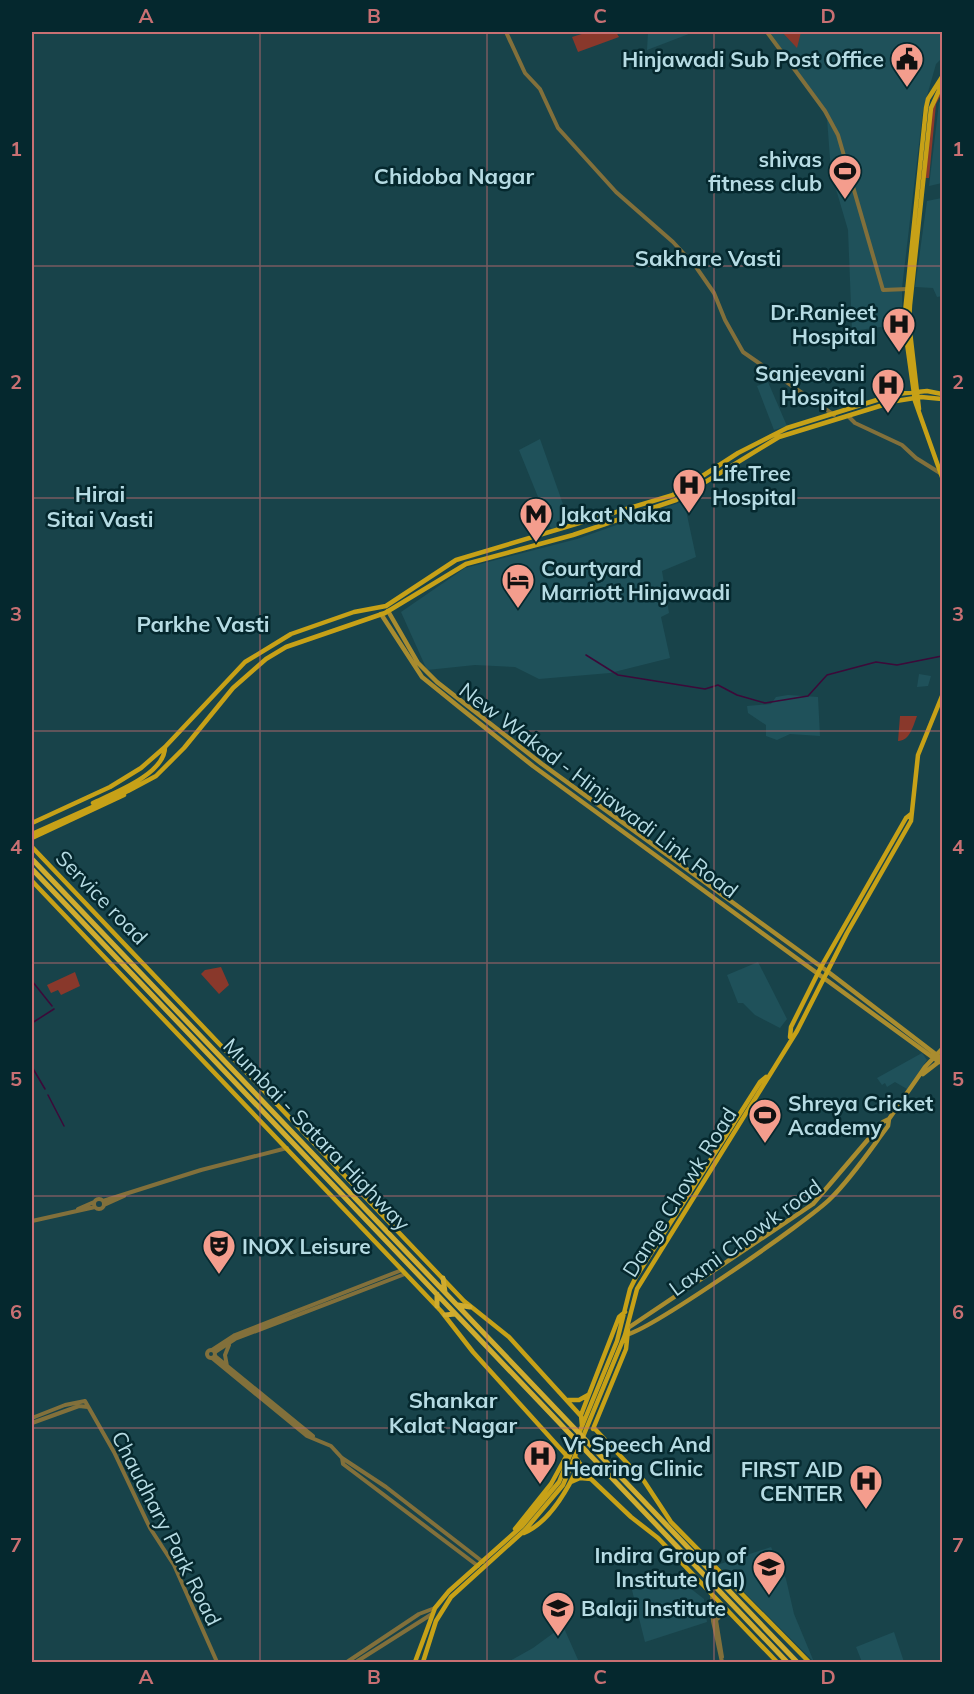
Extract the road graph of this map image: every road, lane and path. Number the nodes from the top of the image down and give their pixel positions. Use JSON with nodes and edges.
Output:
{"nodes":[{"id":1,"x":506,"y":32,"type":"edge"},
{"id":2,"x":767,"y":32,"type":"edge"},
{"id":3,"x":942,"y":77,"type":"edge"},
{"id":4,"x":942,"y":84,"type":"edge"},
{"id":5,"x":909,"y":289,"type":"junction"},
{"id":6,"x":916,"y":394,"type":"junction"},
{"id":7,"x":942,"y":394,"type":"edge"},
{"id":8,"x":942,"y":399,"type":"edge"},
{"id":9,"x":847,"y":415,"type":"junction"},
{"id":10,"x":834,"y":416,"type":"junction"},
{"id":11,"x":942,"y":475,"type":"edge"},
{"id":12,"x":379,"y":608,"type":"junction"},
{"id":13,"x":387,"y":608,"type":"junction"},
{"id":14,"x":381,"y":614,"type":"junction"},
{"id":15,"x":261,"y":651,"type":"junction"},
{"id":16,"x":266,"y":659,"type":"junction"},
{"id":17,"x":942,"y":696,"type":"edge"},
{"id":18,"x":165,"y":747,"type":"junction"},
{"id":19,"x":128,"y":791,"type":"junction"},
{"id":20,"x":112,"y":796,"type":"junction"},
{"id":21,"x":614,"y":821,"type":"junction"},
{"id":22,"x":32,"y":823,"type":"edge"},
{"id":23,"x":32,"y":834,"type":"edge"},
{"id":24,"x":38,"y":835,"type":"junction"},
{"id":25,"x":32,"y":848,"type":"edge"},
{"id":26,"x":32,"y":859,"type":"edge"},
{"id":27,"x":32,"y":869,"type":"edge"},
{"id":28,"x":877,"y":875,"type":"junction"},
{"id":29,"x":32,"y":881,"type":"edge"},
{"id":30,"x":767,"y":931,"type":"junction"},
{"id":31,"x":821,"y":967,"type":"junction"},
{"id":32,"x":149,"y":970,"type":"junction"},
{"id":33,"x":828,"y":971,"type":"junction"},
{"id":34,"x":819,"y":973,"type":"junction"},
{"id":35,"x":824,"y":977,"type":"junction"},
{"id":36,"x":129,"y":982,"type":"junction"},
{"id":37,"x":790,"y":1039,"type":"junction"},
{"id":38,"x":942,"y":1049,"type":"edge"},
{"id":39,"x":939,"y":1059,"type":"edge"},
{"id":40,"x":766,"y":1077,"type":"junction"},
{"id":41,"x":889,"y":1119,"type":"junction"},
{"id":42,"x":287,"y":1148,"type":"junction"},
{"id":43,"x":104,"y":1202,"type":"junction"},
{"id":44,"x":95,"y":1204,"type":"junction"},
{"id":45,"x":32,"y":1221,"type":"edge"},
{"id":46,"x":404,"y":1272,"type":"junction"},
{"id":47,"x":636,"y":1276,"type":"junction"},
{"id":48,"x":443,"y":1278,"type":"junction"},
{"id":49,"x":642,"y":1281,"type":"junction"},
{"id":50,"x":446,"y":1292,"type":"junction"},
{"id":51,"x":437,"y":1294,"type":"junction"},
{"id":52,"x":458,"y":1305,"type":"junction"},
{"id":53,"x":437,"y":1306,"type":"junction"},
{"id":54,"x":470,"y":1307,"type":"junction"},
{"id":55,"x":628,"y":1312,"type":"junction"},
{"id":56,"x":455,"y":1314,"type":"junction"},
{"id":57,"x":445,"y":1315,"type":"junction"},
{"id":58,"x":272,"y":1323,"type":"junction"},
{"id":59,"x":628,"y":1328,"type":"junction"},
{"id":60,"x":627,"y":1335,"type":"junction"},
{"id":61,"x":231,"y":1342,"type":"junction"},
{"id":62,"x":213,"y":1354,"type":"junction"},
{"id":63,"x":227,"y":1366,"type":"junction"},
{"id":64,"x":242,"y":1381,"type":"junction"},
{"id":65,"x":591,"y":1394,"type":"junction"},
{"id":66,"x":568,"y":1400,"type":"junction"},
{"id":67,"x":89,"y":1407,"type":"junction"},
{"id":68,"x":580,"y":1415,"type":"dead end"},
{"id":69,"x":32,"y":1418,"type":"edge"},
{"id":70,"x":32,"y":1423,"type":"edge"},
{"id":71,"x":594,"y":1428,"type":"junction"},
{"id":72,"x":582,"y":1430,"type":"junction"},
{"id":73,"x":313,"y":1437,"type":"junction"},
{"id":74,"x":574,"y":1447,"type":"junction"},
{"id":75,"x":566,"y":1455,"type":"junction"},
{"id":76,"x":342,"y":1458,"type":"junction"},
{"id":77,"x":576,"y":1458,"type":"junction"},
{"id":78,"x":579,"y":1465,"type":"junction"},
{"id":79,"x":591,"y":1479,"type":"junction"},
{"id":80,"x":570,"y":1483,"type":"junction"},
{"id":81,"x":514,"y":1532,"type":"junction"},
{"id":82,"x":519,"y":1535,"type":"junction"},
{"id":83,"x":676,"y":1547,"type":"junction"},
{"id":84,"x":671,"y":1551,"type":"junction"},
{"id":85,"x":481,"y":1565,"type":"junction"},
{"id":86,"x":712,"y":1594,"type":"junction"},
{"id":87,"x":727,"y":1610,"type":"junction"},
{"id":88,"x":434,"y":1611,"type":"junction"},
{"id":89,"x":714,"y":1620,"type":"junction"},
{"id":90,"x":722,"y":1661,"type":"edge"},
{"id":91,"x":217,"y":1662,"type":"edge"},
{"id":92,"x":347,"y":1662,"type":"edge"},
{"id":93,"x":356,"y":1662,"type":"edge"},
{"id":94,"x":415,"y":1662,"type":"edge"},
{"id":95,"x":423,"y":1662,"type":"edge"},
{"id":96,"x":777,"y":1662,"type":"edge"},
{"id":97,"x":787,"y":1662,"type":"edge"},
{"id":98,"x":797,"y":1662,"type":"edge"},
{"id":99,"x":809,"y":1662,"type":"edge"}],
"edges":[{"from":1,"to":10,"type":"street"},
{"from":2,"to":5,"type":"street"},
{"from":3,"to":5,"type":"main road"},
{"from":4,"to":5,"type":"main road"},
{"from":5,"to":6,"type":"main road"},
{"from":6,"to":7,"type":"main road"},
{"from":6,"to":8,"type":"main road"},
{"from":6,"to":9,"type":"main road"},
{"from":6,"to":10,"type":"main road"},
{"from":6,"to":11,"type":"main road"},
{"from":9,"to":10,"type":"main road"},
{"from":9,"to":11,"type":"street"},
{"from":10,"to":13,"type":"main road"},
{"from":12,"to":13,"type":"main road"},
{"from":12,"to":14,"type":"main road"},
{"from":12,"to":15,"type":"main road"},
{"from":13,"to":14,"type":"main road"},
{"from":13,"to":21,"type":"main road","name":"New Wakad - Hinjawadi Link Road"},
{"from":14,"to":16,"type":"main road"},
{"from":14,"to":21,"type":"main road","name":"New Wakad - Hinjawadi Link Road"},
{"from":15,"to":16,"type":"main road"},
{"from":15,"to":18,"type":"main road"},
{"from":16,"to":19,"type":"main road"},
{"from":17,"to":28,"type":"main road","name":"Dange Chowk Road"},
{"from":18,"to":20,"type":"main road"},
{"from":18,"to":22,"type":"main road"},
{"from":19,"to":20,"type":"main road"},
{"from":19,"to":24,"type":"main road"},
{"from":20,"to":23,"type":"main road"},
{"from":21,"to":30,"type":"main road","name":"New Wakad - Hinjawadi Link Road"},
{"from":23,"to":24,"type":"main road"},
{"from":24,"to":25,"type":"main road"},
{"from":25,"to":32,"type":"main road","name":"Service road"},
{"from":26,"to":50,"type":"highway","name":"Mumbai - Satara Highway"},
{"from":27,"to":51,"type":"highway","name":"Mumbai - Satara Highway"},
{"from":28,"to":31,"type":"main road","name":"Dange Chowk Road"},
{"from":28,"to":33,"type":"main road","name":"Dange Chowk Road"},
{"from":29,"to":36,"type":"main road","name":"Service road"},
{"from":30,"to":31,"type":"main road","name":"New Wakad - Hinjawadi Link Road"},
{"from":30,"to":34,"type":"main road","name":"New Wakad - Hinjawadi Link Road"},
{"from":31,"to":33,"type":"main road","name":"New Wakad - Hinjawadi Link Road"},
{"from":31,"to":34,"type":"main road","name":"Dange Chowk Road"},
{"from":32,"to":36,"type":"main road"},
{"from":32,"to":48,"type":"main road","name":"Service road"},
{"from":33,"to":35,"type":"main road","name":"Dange Chowk Road"},
{"from":33,"to":39,"type":"main road","name":"New Wakad - Hinjawadi Link Road"},
{"from":34,"to":35,"type":"main road","name":"New Wakad - Hinjawadi Link Road"},
{"from":34,"to":37,"type":"main road","name":"Dange Chowk Road"},
{"from":35,"to":37,"type":"main road","name":"Dange Chowk Road"},
{"from":35,"to":39,"type":"main road","name":"New Wakad - Hinjawadi Link Road"},
{"from":36,"to":42,"type":"main road","name":"Service road"},
{"from":37,"to":40,"type":"main road","name":"Dange Chowk Road"},
{"from":38,"to":39,"type":"main road"},
{"from":39,"to":41,"type":"main road","name":"Laxmi Chowk road"},
{"from":40,"to":47,"type":"main road","name":"Dange Chowk Road"},
{"from":40,"to":49,"type":"main road","name":"Dange Chowk Road"},
{"from":41,"to":59,"type":"main road","name":"Laxmi Chowk road"},
{"from":41,"to":60,"type":"main road","name":"Laxmi Chowk road"},
{"from":42,"to":43,"type":"street"},
{"from":42,"to":46,"type":"main road","name":"Service road"},
{"from":43,"to":44,"type":"street"},
{"from":43,"to":44,"type":"street"},
{"from":44,"to":45,"type":"street"},
{"from":46,"to":53,"type":"main road","name":"Service road"},
{"from":46,"to":58,"type":"street"},
{"from":47,"to":49,"type":"main road"},
{"from":47,"to":55,"type":"main road","name":"Dange Chowk Road"},
{"from":48,"to":50,"type":"highway"},
{"from":48,"to":54,"type":"main road","name":"Service road"},
{"from":49,"to":55,"type":"main road","name":"Dange Chowk Road"},
{"from":50,"to":52,"type":"highway","name":"Mumbai - Satara Highway"},
{"from":51,"to":53,"type":"highway"},
{"from":51,"to":56,"type":"highway","name":"Mumbai - Satara Highway"},
{"from":52,"to":54,"type":"highway"},
{"from":52,"to":72,"type":"highway","name":"Mumbai - Satara Highway"},
{"from":53,"to":57,"type":"main road","name":"Service road"},
{"from":54,"to":66,"type":"main road","name":"Service road"},
{"from":55,"to":59,"type":"main road","name":"Dange Chowk Road"},
{"from":55,"to":65,"type":"main road"},
{"from":55,"to":72,"type":"main road"},
{"from":56,"to":57,"type":"highway"},
{"from":56,"to":83,"type":"highway","name":"Mumbai - Satara Highway"},
{"from":57,"to":75,"type":"main road","name":"Service road"},
{"from":58,"to":61,"type":"street"},
{"from":58,"to":62,"type":"street"},
{"from":59,"to":60,"type":"main road","name":"Dange Chowk Road"},
{"from":60,"to":71,"type":"main road"},
{"from":60,"to":72,"type":"main road"},
{"from":61,"to":62,"type":"street"},
{"from":61,"to":63,"type":"street"},
{"from":62,"to":63,"type":"street"},
{"from":62,"to":64,"type":"street"},
{"from":63,"to":64,"type":"street"},
{"from":64,"to":73,"type":"street"},
{"from":64,"to":73,"type":"street"},
{"from":65,"to":66,"type":"main road"},
{"from":65,"to":72,"type":"main road"},
{"from":66,"to":68,"type":"main road","name":"Service road"},
{"from":67,"to":69,"type":"street"},
{"from":67,"to":70,"type":"street"},
{"from":67,"to":91,"type":"street","name":"Chaudhary Park Road"},
{"from":71,"to":72,"type":"main road"},
{"from":71,"to":99,"type":"main road"},
{"from":72,"to":74,"type":"main road"},
{"from":72,"to":77,"type":"main road"},
{"from":72,"to":98,"type":"highway","name":"Mumbai - Satara Highway"},
{"from":73,"to":76,"type":"street"},
{"from":74,"to":75,"type":"main road"},
{"from":74,"to":81,"type":"main road"},
{"from":75,"to":81,"type":"main road"},
{"from":76,"to":85,"type":"street"},
{"from":76,"to":85,"type":"street"},
{"from":77,"to":78,"type":"main road"},
{"from":77,"to":82,"type":"main road"},
{"from":78,"to":79,"type":"main road"},
{"from":78,"to":80,"type":"main road"},
{"from":79,"to":80,"type":"main road"},
{"from":79,"to":84,"type":"main road"},
{"from":80,"to":82,"type":"main road"},
{"from":81,"to":82,"type":"main road"},
{"from":81,"to":85,"type":"main road"},
{"from":82,"to":85,"type":"main road"},
{"from":83,"to":84,"type":"highway"},
{"from":83,"to":97,"type":"highway","name":"Mumbai - Satara Highway"},
{"from":84,"to":86,"type":"main road"},
{"from":85,"to":88,"type":"main road"},
{"from":85,"to":95,"type":"main road"},
{"from":86,"to":87,"type":"main road"},
{"from":86,"to":89,"type":"street"},
{"from":87,"to":89,"type":"street"},
{"from":87,"to":96,"type":"main road"},
{"from":88,"to":92,"type":"street"},
{"from":88,"to":93,"type":"street"},
{"from":88,"to":94,"type":"main road"},
{"from":89,"to":90,"type":"street"}]}
